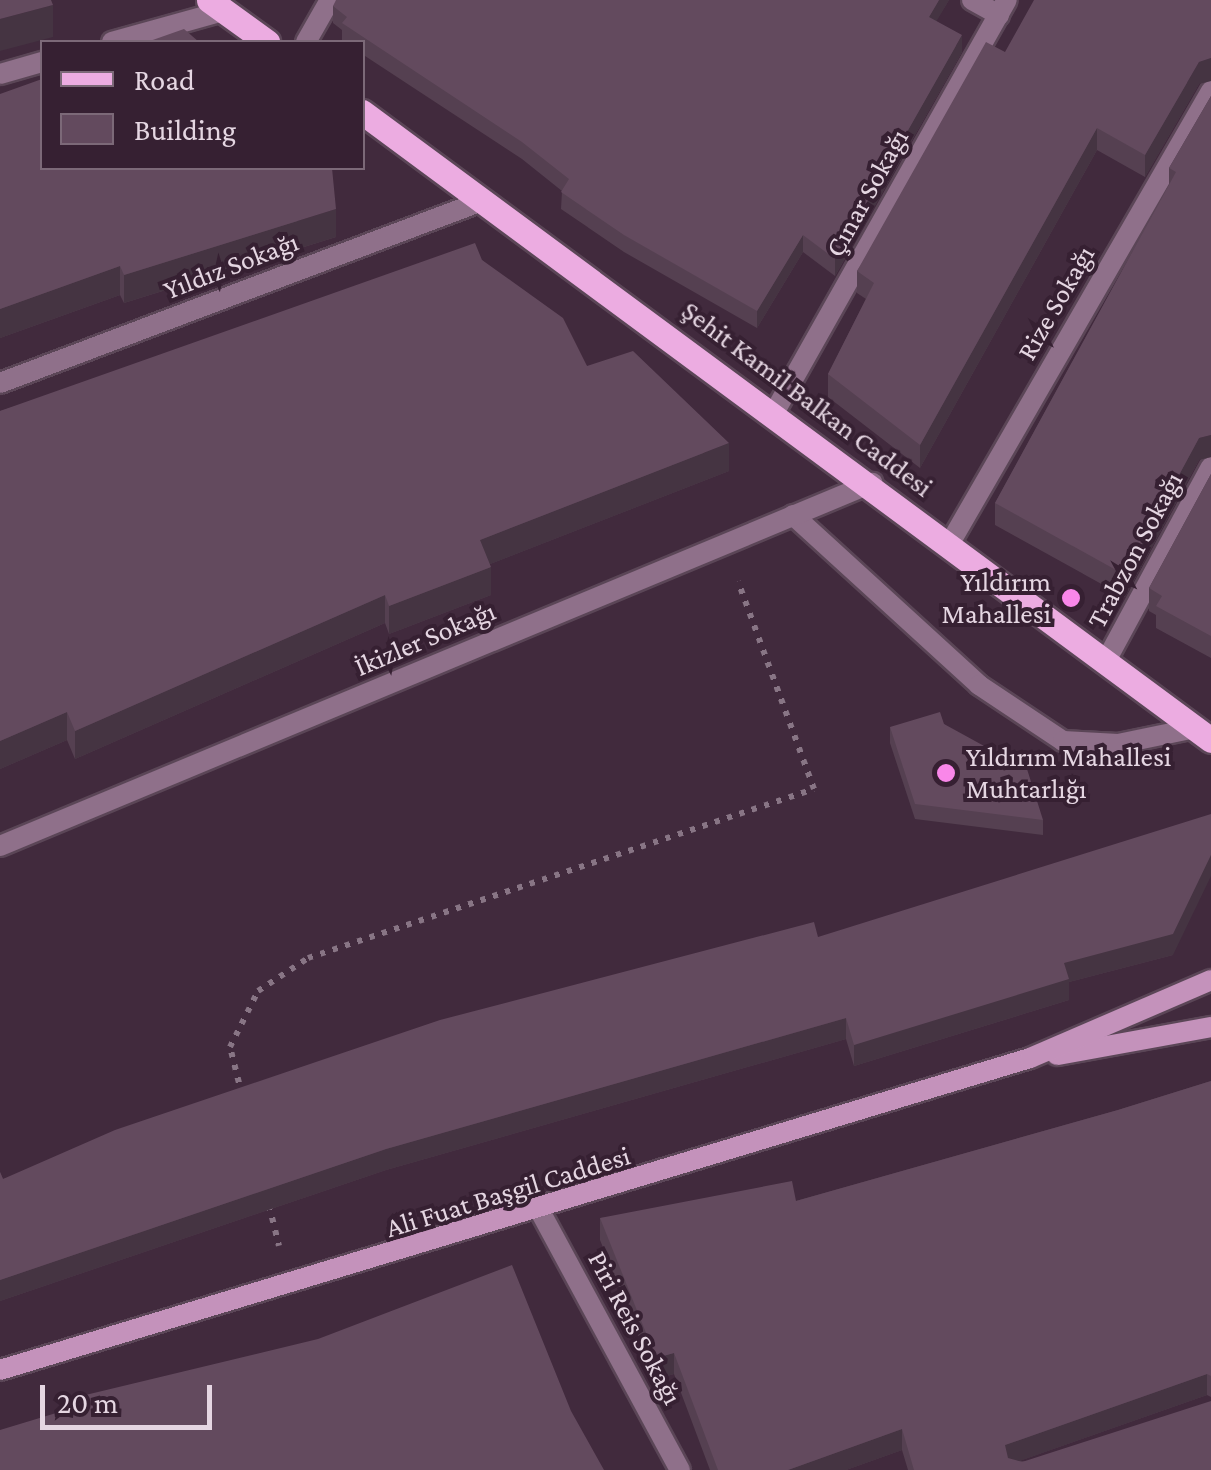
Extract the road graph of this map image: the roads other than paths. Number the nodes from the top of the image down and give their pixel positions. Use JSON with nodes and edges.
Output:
{"nodes":[{"id":1,"x":330,"y":0,"type":"edge"},
{"id":2,"x":972,"y":0,"type":"edge"},
{"id":3,"x":216,"y":6,"type":"edge"},
{"id":4,"x":1003,"y":8,"type":"edge"},
{"id":5,"x":118,"y":40,"type":"edge"},
{"id":6,"x":264,"y":40,"type":"edge"},
{"id":7,"x":307,"y":40,"type":"edge"},
{"id":8,"x":40,"y":63,"type":"edge"},
{"id":9,"x":0,"y":74,"type":"edge"},
{"id":10,"x":1211,"y":91,"type":"edge"},
{"id":11,"x":365,"y":114,"type":"edge"},
{"id":12,"x":482,"y":201,"type":"junction"},
{"id":13,"x":0,"y":383,"type":"edge"},
{"id":14,"x":774,"y":413,"type":"junction"},
{"id":15,"x":1211,"y":467,"type":"edge"},
{"id":16,"x":872,"y":483,"type":"junction"},
{"id":17,"x":793,"y":515,"type":"junction"},
{"id":18,"x":950,"y":543,"type":"junction"},
{"id":19,"x":1107,"y":660,"type":"junction"},
{"id":20,"x":1203,"y":734,"type":"edge"},
{"id":21,"x":0,"y":846,"type":"edge"},
{"id":22,"x":1211,"y":980,"type":"edge"},
{"id":23,"x":1211,"y":1027,"type":"edge"},
{"id":24,"x":1030,"y":1058,"type":"junction"},
{"id":25,"x":541,"y":1213,"type":"junction"},
{"id":26,"x":0,"y":1370,"type":"edge"},
{"id":27,"x":680,"y":1470,"type":"edge"}],
"edges":[{"from":1,"to":7,"type":"street"},
{"from":2,"to":4,"type":"street"},
{"from":3,"to":5,"type":"street"},
{"from":3,"to":6,"type":"main road"},
{"from":4,"to":14,"type":"street","name":"Çınar Sokağı"},
{"from":8,"to":9,"type":"street"},
{"from":10,"to":18,"type":"street","name":"Rize Sokağı"},
{"from":11,"to":12,"type":"main road","name":"Şehit Kamil Balkan Caddesi"},
{"from":12,"to":13,"type":"street","name":"Yıldız Sokağı"},
{"from":12,"to":14,"type":"main road","name":"Şehit Kamil Balkan Caddesi"},
{"from":14,"to":16,"type":"main road","name":"Şehit Kamil Balkan Caddesi"},
{"from":15,"to":19,"type":"street","name":"Trabzon Sokağı"},
{"from":16,"to":17,"type":"street","name":"İkizler Sokağı"},
{"from":16,"to":18,"type":"main road","name":"Şehit Kamil Balkan Caddesi"},
{"from":17,"to":20,"type":"street"},
{"from":17,"to":21,"type":"street","name":"İkizler Sokağı"},
{"from":18,"to":19,"type":"main road","name":"Şehit Kamil Balkan Caddesi"},
{"from":19,"to":20,"type":"main road","name":"Şehit Kamil Balkan Caddesi"},
{"from":22,"to":24,"type":"main road"},
{"from":23,"to":24,"type":"main road"},
{"from":24,"to":25,"type":"main road","name":"Ali Fuat Başgil Caddesi"},
{"from":25,"to":26,"type":"main road","name":"Ali Fuat Başgil Caddesi"},
{"from":25,"to":27,"type":"street","name":"Piri Reis Sokağı"}]}
